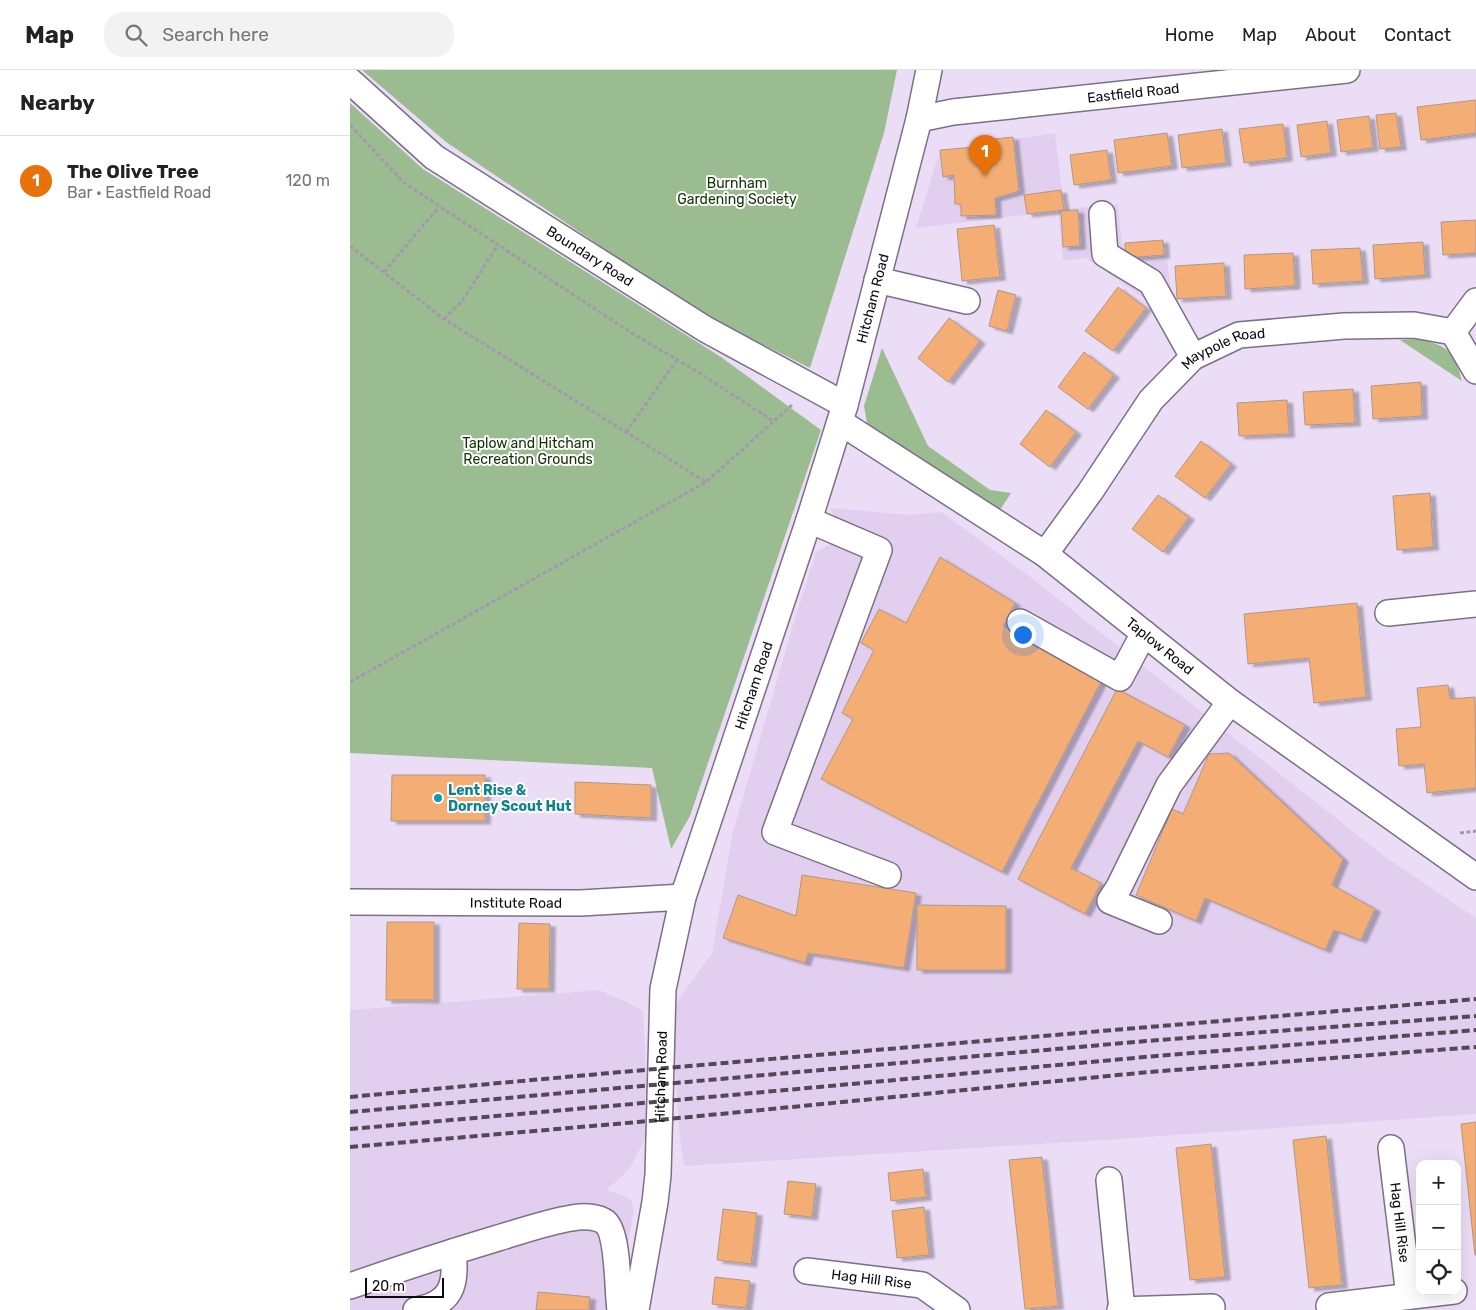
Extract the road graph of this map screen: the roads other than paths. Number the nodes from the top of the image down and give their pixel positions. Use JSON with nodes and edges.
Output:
{"nodes":[{"id":1,"x":929,"y":70,"type":"edge"},
{"id":2,"x":1347,"y":70,"type":"edge"},
{"id":3,"x":350,"y":81,"type":"edge"},
{"id":4,"x":919,"y":119,"type":"junction"},
{"id":5,"x":1102,"y":214,"type":"dead end"},
{"id":6,"x":878,"y":280,"type":"junction"},
{"id":7,"x":967,"y":301,"type":"dead end"},
{"id":8,"x":1476,"y":302,"type":"edge"},
{"id":9,"x":1453,"y":332,"type":"junction"},
{"id":10,"x":1193,"y":357,"type":"junction"},
{"id":11,"x":1476,"y":371,"type":"edge"},
{"id":12,"x":843,"y":414,"type":"junction"},
{"id":13,"x":809,"y":520,"type":"junction"},
{"id":14,"x":1045,"y":554,"type":"junction"},
{"id":15,"x":1476,"y":604,"type":"edge"},
{"id":16,"x":1388,"y":613,"type":"dead end"},
{"id":17,"x":1020,"y":622,"type":"dead end"},
{"id":18,"x":1144,"y":633,"type":"junction"},
{"id":19,"x":1230,"y":702,"type":"junction"},
{"id":20,"x":888,"y":874,"type":"dead end"},
{"id":21,"x":1476,"y":878,"type":"edge"},
{"id":22,"x":683,"y":897,"type":"junction"},
{"id":23,"x":350,"y":902,"type":"edge"},
{"id":24,"x":1159,"y":921,"type":"dead end"},
{"id":25,"x":1391,"y":1148,"type":"dead end"},
{"id":26,"x":1109,"y":1180,"type":"dead end"},
{"id":27,"x":453,"y":1252,"type":"junction"},
{"id":28,"x":808,"y":1271,"type":"dead end"},
{"id":29,"x":350,"y":1286,"type":"edge"},
{"id":30,"x":1476,"y":1289,"type":"edge"},
{"id":31,"x":1461,"y":1290,"type":"edge"},
{"id":32,"x":1418,"y":1295,"type":"edge"},
{"id":33,"x":1409,"y":1296,"type":"junction"},
{"id":34,"x":1329,"y":1306,"type":"dead end"},
{"id":35,"x":1212,"y":1308,"type":"dead end"},
{"id":36,"x":416,"y":1310,"type":"edge"},
{"id":37,"x":620,"y":1310,"type":"edge"},
{"id":38,"x":636,"y":1310,"type":"edge"},
{"id":39,"x":957,"y":1310,"type":"edge"},
{"id":40,"x":1121,"y":1310,"type":"edge"}],
"edges":[{"from":1,"to":4,"type":"street","name":"Hitcham Road"},
{"from":2,"to":4,"type":"street","name":"Eastfield Road"},
{"from":3,"to":12,"type":"street","name":"Boundary Road"},
{"from":4,"to":6,"type":"street","name":"Hitcham Road"},
{"from":5,"to":10,"type":"street"},
{"from":6,"to":7,"type":"street"},
{"from":6,"to":12,"type":"street","name":"Hitcham Road"},
{"from":8,"to":9,"type":"street"},
{"from":9,"to":10,"type":"street","name":"Maypole Road"},
{"from":9,"to":11,"type":"street"},
{"from":10,"to":14,"type":"street","name":"Maypole Road"},
{"from":12,"to":13,"type":"street","name":"Hitcham Road"},
{"from":12,"to":14,"type":"street","name":"Taplow Road"},
{"from":13,"to":20,"type":"street"},
{"from":13,"to":22,"type":"street","name":"Hitcham Road"},
{"from":14,"to":18,"type":"street","name":"Taplow Road"},
{"from":15,"to":16,"type":"street"},
{"from":17,"to":18,"type":"street"},
{"from":18,"to":19,"type":"street","name":"Taplow Road"},
{"from":19,"to":21,"type":"street","name":"Taplow Road"},
{"from":19,"to":24,"type":"street"},
{"from":22,"to":23,"type":"street","name":"Institute Road"},
{"from":22,"to":38,"type":"street","name":"Hitcham Road"},
{"from":25,"to":33,"type":"street","name":"Hag Hill Rise"},
{"from":26,"to":40,"type":"street"},
{"from":27,"to":29,"type":"street"},
{"from":27,"to":36,"type":"street"},
{"from":27,"to":37,"type":"street"},
{"from":28,"to":39,"type":"street","name":"Hag Hill Rise"},
{"from":30,"to":31,"type":"street"},
{"from":32,"to":33,"type":"street"},
{"from":33,"to":34,"type":"street"},
{"from":35,"to":40,"type":"street"}]}
